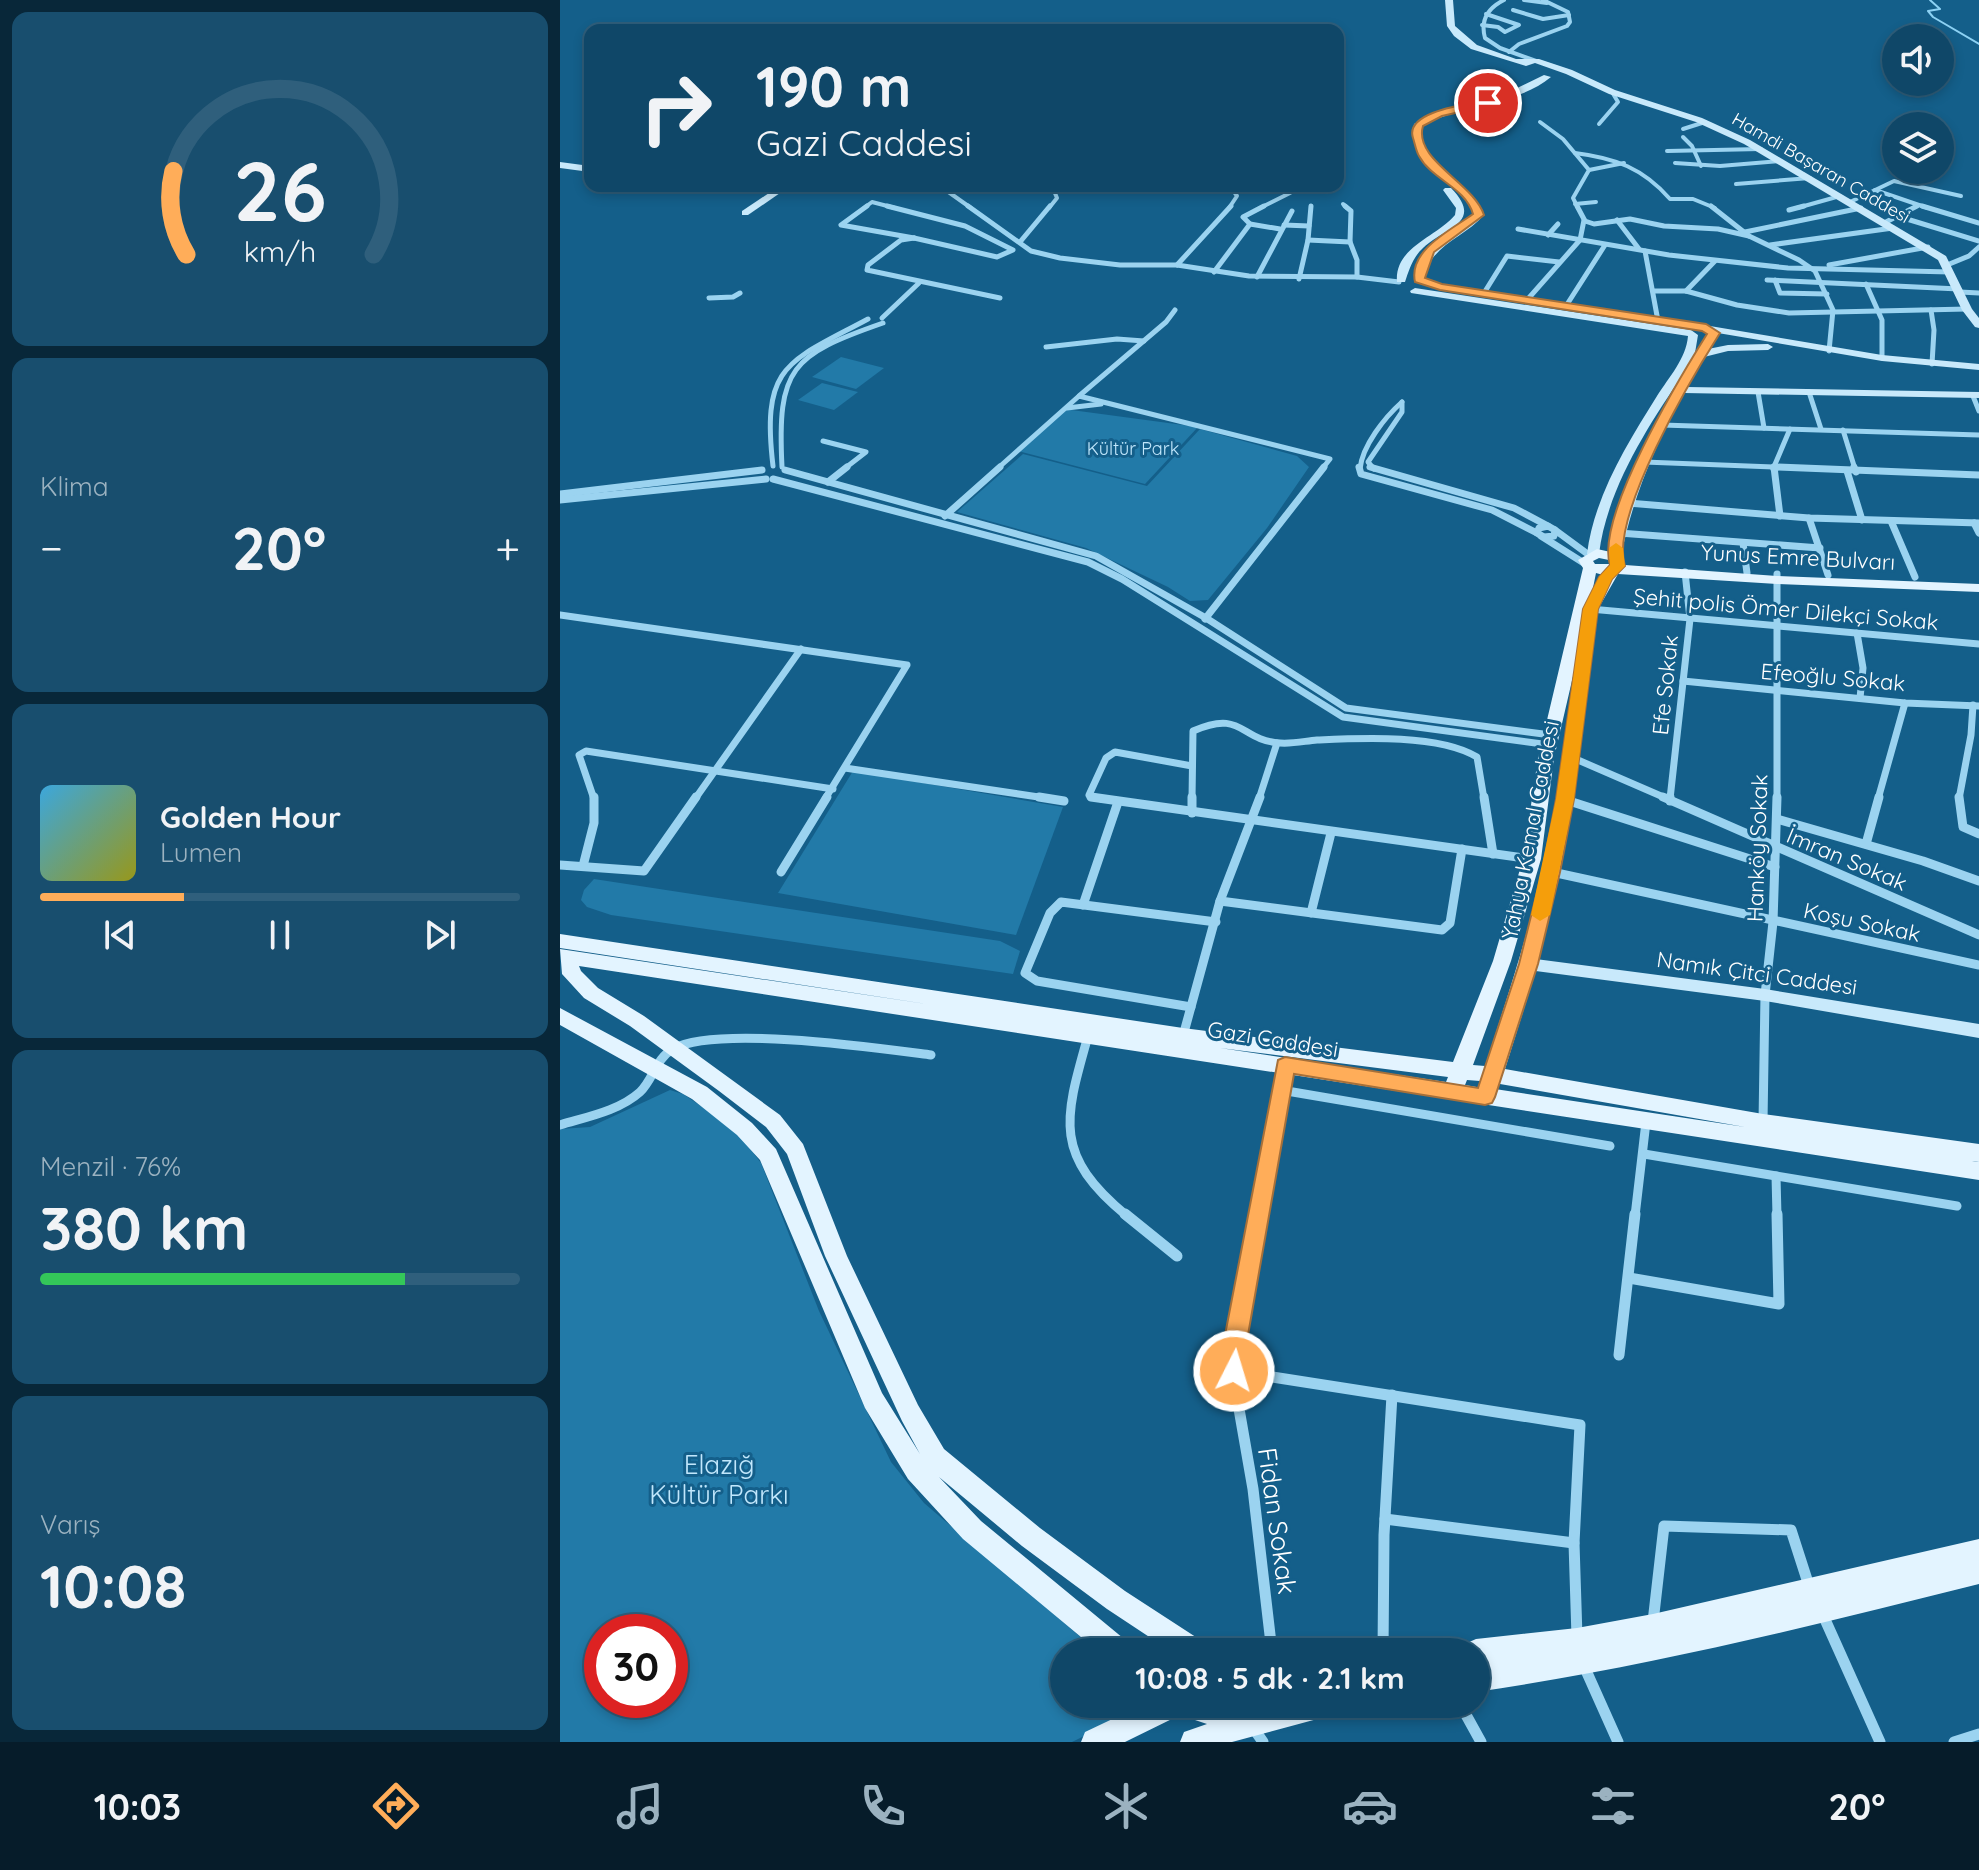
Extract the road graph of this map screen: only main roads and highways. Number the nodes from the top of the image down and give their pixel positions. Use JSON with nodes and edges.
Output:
{"nodes":[{"id":1,"x":1439,"y":0,"type":"edge"},
{"id":2,"x":1449,"y":0,"type":"edge"},
{"id":3,"x":1542,"y":69,"type":"junction"},
{"id":4,"x":1528,"y":74,"type":"junction"},
{"id":5,"x":561,"y":165,"type":"edge"},
{"id":6,"x":584,"y":168,"type":"edge"},
{"id":7,"x":773,"y":192,"type":"edge"},
{"id":8,"x":745,"y":213,"type":"dead end"},
{"id":9,"x":1420,"y":285,"type":"junction"},
{"id":10,"x":1979,"y":325,"type":"edge"},
{"id":11,"x":1702,"y":333,"type":"junction"},
{"id":12,"x":1768,"y":347,"type":"junction"},
{"id":13,"x":1699,"y":355,"type":"junction"},
{"id":14,"x":1979,"y":370,"type":"edge"},
{"id":15,"x":1679,"y":390,"type":"junction"},
{"id":16,"x":1976,"y":396,"type":"edge"},
{"id":17,"x":1590,"y":560,"type":"junction"},
{"id":18,"x":1614,"y":564,"type":"junction"},
{"id":19,"x":1777,"y":577,"type":"junction"},
{"id":20,"x":1979,"y":579,"type":"edge"},
{"id":21,"x":1979,"y":588,"type":"edge"},
{"id":22,"x":562,"y":950,"type":"edge"},
{"id":23,"x":1528,"y":964,"type":"junction"},
{"id":24,"x":560,"y":1015,"type":"edge"},
{"id":25,"x":1979,"y":1031,"type":"edge"},
{"id":26,"x":1493,"y":1075,"type":"junction"},
{"id":27,"x":1456,"y":1082,"type":"junction"},
{"id":28,"x":1485,"y":1097,"type":"junction"},
{"id":29,"x":1979,"y":1153,"type":"edge"},
{"id":30,"x":1979,"y":1171,"type":"edge"},
{"id":31,"x":1979,"y":1551,"type":"edge"},
{"id":32,"x":1979,"y":1571,"type":"edge"},
{"id":33,"x":1816,"y":1601,"type":"junction"},
{"id":34,"x":1103,"y":1638,"type":"edge"},
{"id":35,"x":1174,"y":1638,"type":"edge"},
{"id":36,"x":1490,"y":1652,"type":"edge"},
{"id":37,"x":1580,"y":1653,"type":"junction"},
{"id":38,"x":1490,"y":1676,"type":"edge"},
{"id":39,"x":1145,"y":1718,"type":"edge"},
{"id":40,"x":1265,"y":1718,"type":"edge"},
{"id":41,"x":1095,"y":1742,"type":"edge"},
{"id":42,"x":1194,"y":1742,"type":"edge"}],
"edges":[{"from":1,"to":4,"type":"main road"},
{"from":2,"to":3,"type":"main road","name":"Hamdi Başaran Caddesi"},
{"from":3,"to":4,"type":"main road"},
{"from":3,"to":9,"type":"main road"},
{"from":3,"to":10,"type":"main road","name":"Hamdi Başaran Caddesi"},
{"from":4,"to":9,"type":"main road"},
{"from":5,"to":6,"type":"main road"},
{"from":7,"to":8,"type":"main road"},
{"from":9,"to":11,"type":"main road"},
{"from":9,"to":11,"type":"main road"},
{"from":11,"to":12,"type":"main road"},
{"from":11,"to":13,"type":"main road"},
{"from":11,"to":14,"type":"main road"},
{"from":11,"to":17,"type":"main road"},
{"from":12,"to":13,"type":"main road"},
{"from":12,"to":14,"type":"main road"},
{"from":13,"to":15,"type":"main road"},
{"from":15,"to":16,"type":"main road"},
{"from":15,"to":18,"type":"main road"},
{"from":17,"to":18,"type":"main road"},
{"from":17,"to":27,"type":"main road","name":"Yahya Kemal Caddesi"},
{"from":18,"to":19,"type":"main road","name":"Yunus Emre Bulvarı"},
{"from":18,"to":19,"type":"main road","name":"Yunus Emre Bulvarı"},
{"from":18,"to":23,"type":"main road","name":"Yahya Kemal Caddesi"},
{"from":19,"to":20,"type":"main road","name":"Yunus Emre Bulvarı"},
{"from":19,"to":21,"type":"main road","name":"Yunus Emre Bulvarı"},
{"from":22,"to":27,"type":"main road","name":"Gazi Caddesi"},
{"from":22,"to":27,"type":"main road","name":"Gazi Caddesi"},
{"from":22,"to":35,"type":"main road"},
{"from":23,"to":25,"type":"main road","name":"Namık Çitci Caddesi"},
{"from":23,"to":26,"type":"main road","name":"Yahya Kemal Caddesi"},
{"from":24,"to":34,"type":"main road"},
{"from":26,"to":27,"type":"main road","name":"Gazi Caddesi"},
{"from":26,"to":28,"type":"main road","name":"Yahya Kemal Caddesi"},
{"from":26,"to":29,"type":"main road","name":"Gazi Caddesi"},
{"from":27,"to":28,"type":"main road","name":"Gazi Caddesi"},
{"from":28,"to":30,"type":"main road","name":"Gazi Caddesi"},
{"from":31,"to":33,"type":"main road"},
{"from":32,"to":33,"type":"main road"},
{"from":33,"to":37,"type":"main road"},
{"from":33,"to":37,"type":"main road"},
{"from":36,"to":37,"type":"main road"},
{"from":37,"to":38,"type":"main road"},
{"from":39,"to":41,"type":"main road"},
{"from":40,"to":42,"type":"main road"}]}
